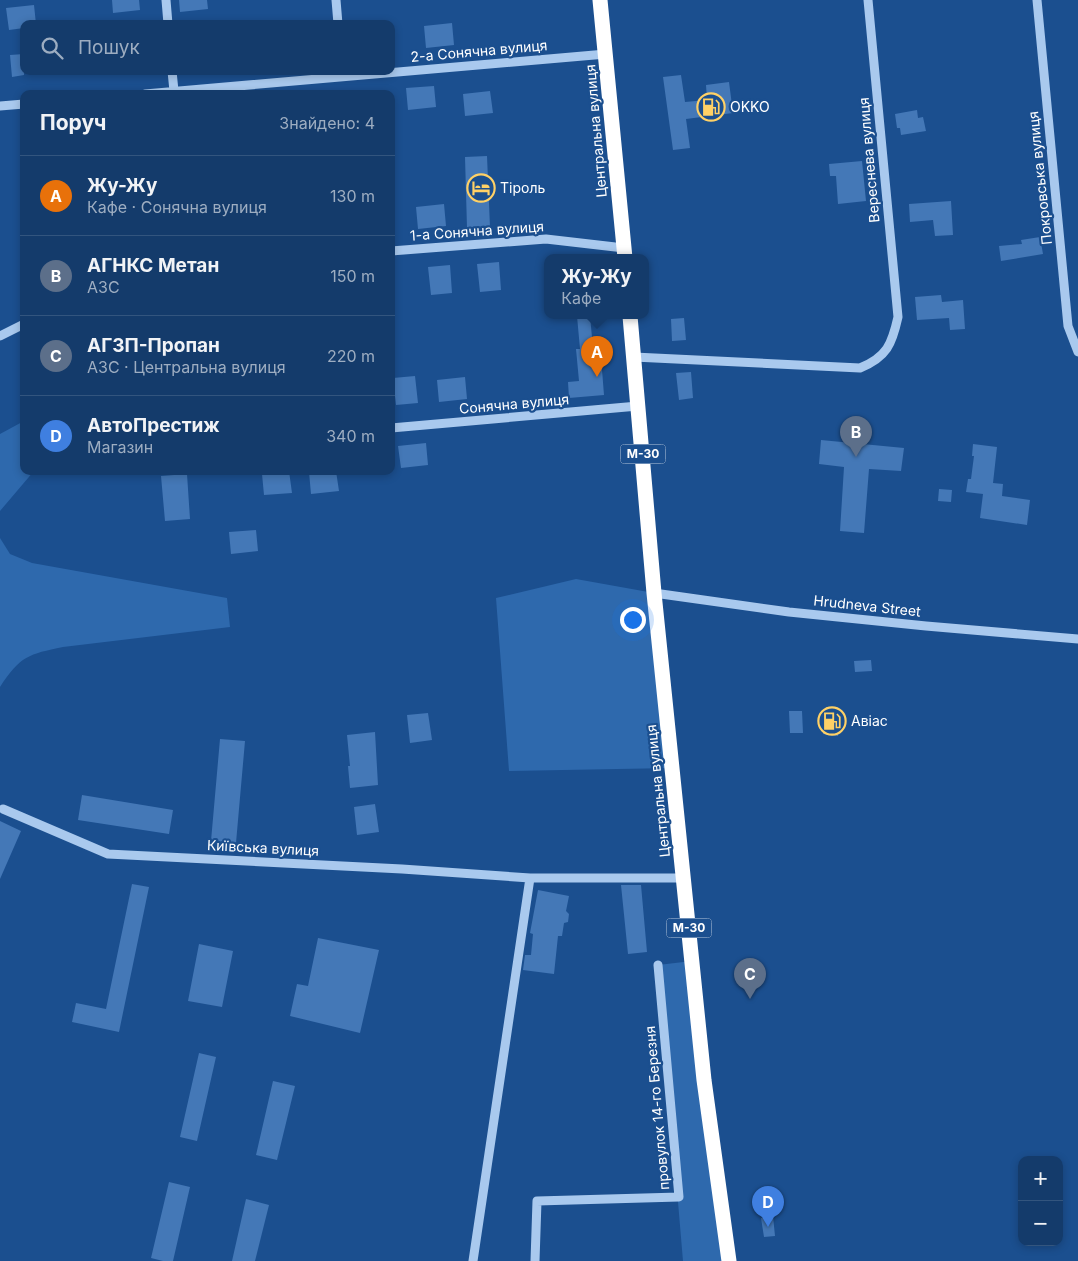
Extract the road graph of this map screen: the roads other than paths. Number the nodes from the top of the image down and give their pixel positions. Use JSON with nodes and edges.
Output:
{"nodes":[{"id":1,"x":166,"y":0,"type":"edge"},
{"id":2,"x":336,"y":0,"type":"edge"},
{"id":3,"x":600,"y":0,"type":"edge"},
{"id":4,"x":868,"y":0,"type":"edge"},
{"id":5,"x":1037,"y":0,"type":"edge"},
{"id":6,"x":168,"y":20,"type":"edge"},
{"id":7,"x":338,"y":20,"type":"edge"},
{"id":8,"x":606,"y":54,"type":"junction"},
{"id":9,"x":395,"y":70,"type":"edge"},
{"id":10,"x":172,"y":75,"type":"edge"},
{"id":11,"x":333,"y":75,"type":"edge"},
{"id":12,"x":174,"y":90,"type":"edge"},
{"id":13,"x":184,"y":90,"type":"edge"},
{"id":14,"x":20,"y":104,"type":"edge"},
{"id":15,"x":0,"y":106,"type":"edge"},
{"id":16,"x":395,"y":251,"type":"edge"},
{"id":17,"x":624,"y":253,"type":"edge"},
{"id":18,"x":630,"y":319,"type":"edge"},
{"id":19,"x":20,"y":326,"type":"edge"},
{"id":20,"x":0,"y":336,"type":"edge"},
{"id":21,"x":1078,"y":352,"type":"edge"},
{"id":22,"x":634,"y":357,"type":"junction"},
{"id":23,"x":638,"y":406,"type":"junction"},
{"id":24,"x":395,"y":428,"type":"edge"},
{"id":25,"x":654,"y":593,"type":"junction"},
{"id":26,"x":1078,"y":639,"type":"edge"},
{"id":27,"x":3,"y":809,"type":"dead end"},
{"id":28,"x":530,"y":878,"type":"junction"},
{"id":29,"x":683,"y":878,"type":"junction"},
{"id":30,"x":658,"y":965,"type":"dead end"},
{"id":31,"x":473,"y":1261,"type":"edge"},
{"id":32,"x":535,"y":1261,"type":"edge"},
{"id":33,"x":729,"y":1261,"type":"edge"}],
"edges":[{"from":1,"to":6,"type":"street"},
{"from":2,"to":7,"type":"street"},
{"from":3,"to":8,"type":"highway","name":"Центральна вулиця"},
{"from":4,"to":22,"type":"street","name":"Вереснева вулиця"},
{"from":5,"to":21,"type":"street","name":"Покровська вулиця"},
{"from":8,"to":9,"type":"street","name":"2-а Сонячна вулиця"},
{"from":8,"to":17,"type":"highway","name":"Центральна вулиця"},
{"from":10,"to":12,"type":"street"},
{"from":11,"to":13,"type":"street","name":"2-а Сонячна вулиця"},
{"from":14,"to":15,"type":"street"},
{"from":16,"to":17,"type":"street","name":"1-а Сонячна вулиця"},
{"from":18,"to":22,"type":"highway","name":"Центральна вулиця","number":"М-30"},
{"from":19,"to":20,"type":"street"},
{"from":22,"to":23,"type":"highway","name":"Центральна вулиця","number":"М-30"},
{"from":23,"to":24,"type":"street","name":"Сонячна вулиця"},
{"from":23,"to":25,"type":"highway","name":"Центральна вулиця","number":"М-30"},
{"from":25,"to":26,"type":"street","name":"Hrudneva Street"},
{"from":25,"to":29,"type":"highway","name":"Центральна вулиця","number":"М-30"},
{"from":27,"to":28,"type":"street","name":"Київська вулиця"},
{"from":28,"to":29,"type":"street","name":"Київська вулиця"},
{"from":28,"to":31,"type":"street"},
{"from":29,"to":33,"type":"highway","name":"Центральна вулиця","number":"М-30"},
{"from":30,"to":32,"type":"street","name":"провулок 14-го Березня"}]}
